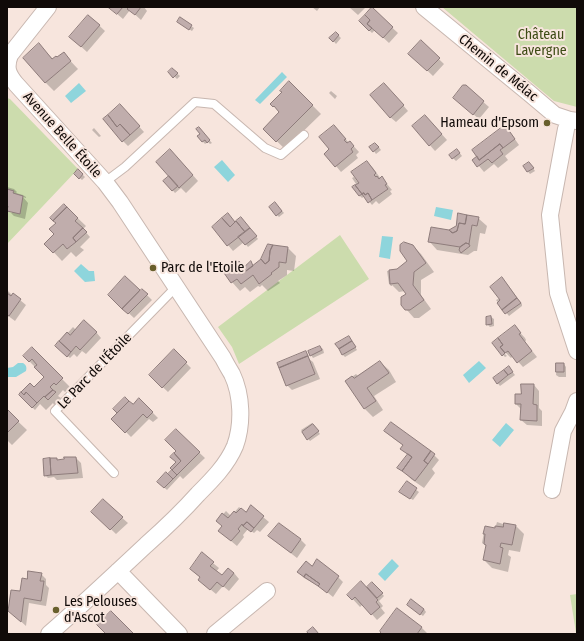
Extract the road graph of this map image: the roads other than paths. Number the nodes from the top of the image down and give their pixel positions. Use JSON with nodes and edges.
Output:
{"nodes":[{"id":1,"x":48,"y":7,"type":"edge"},
{"id":2,"x":424,"y":7,"type":"edge"},
{"id":3,"x":7,"y":67,"type":"edge"},
{"id":4,"x":572,"y":127,"type":"edge"},
{"id":5,"x":304,"y":135,"type":"dead end"},
{"id":6,"x":106,"y":182,"type":"junction"},
{"id":7,"x":176,"y":286,"type":"junction"},
{"id":8,"x":577,"y":351,"type":"edge"},
{"id":9,"x":577,"y":401,"type":"edge"},
{"id":10,"x":114,"y":473,"type":"dead end"},
{"id":11,"x":552,"y":490,"type":"dead end"},
{"id":12,"x":118,"y":571,"type":"junction"},
{"id":13,"x":267,"y":592,"type":"dead end"},
{"id":14,"x":49,"y":634,"type":"edge"},
{"id":15,"x":179,"y":634,"type":"edge"},
{"id":16,"x":215,"y":634,"type":"edge"}],
"edges":[{"from":1,"to":3,"type":"street","name":"Avenue Belle Étoile"},
{"from":2,"to":4,"type":"street","name":"Chemin de Mélac"},
{"from":3,"to":6,"type":"street","name":"Avenue Belle Étoile"},
{"from":4,"to":8,"type":"street"},
{"from":5,"to":6,"type":"lane"},
{"from":6,"to":7,"type":"street","name":"Avenue Belle Étoile"},
{"from":7,"to":10,"type":"lane","name":"Le Parc de l'Étoile"},
{"from":7,"to":12,"type":"street","name":"Avenue Belle Étoile"},
{"from":9,"to":11,"type":"street"},
{"from":12,"to":14,"type":"street"},
{"from":12,"to":15,"type":"street"},
{"from":13,"to":16,"type":"street"}]}
